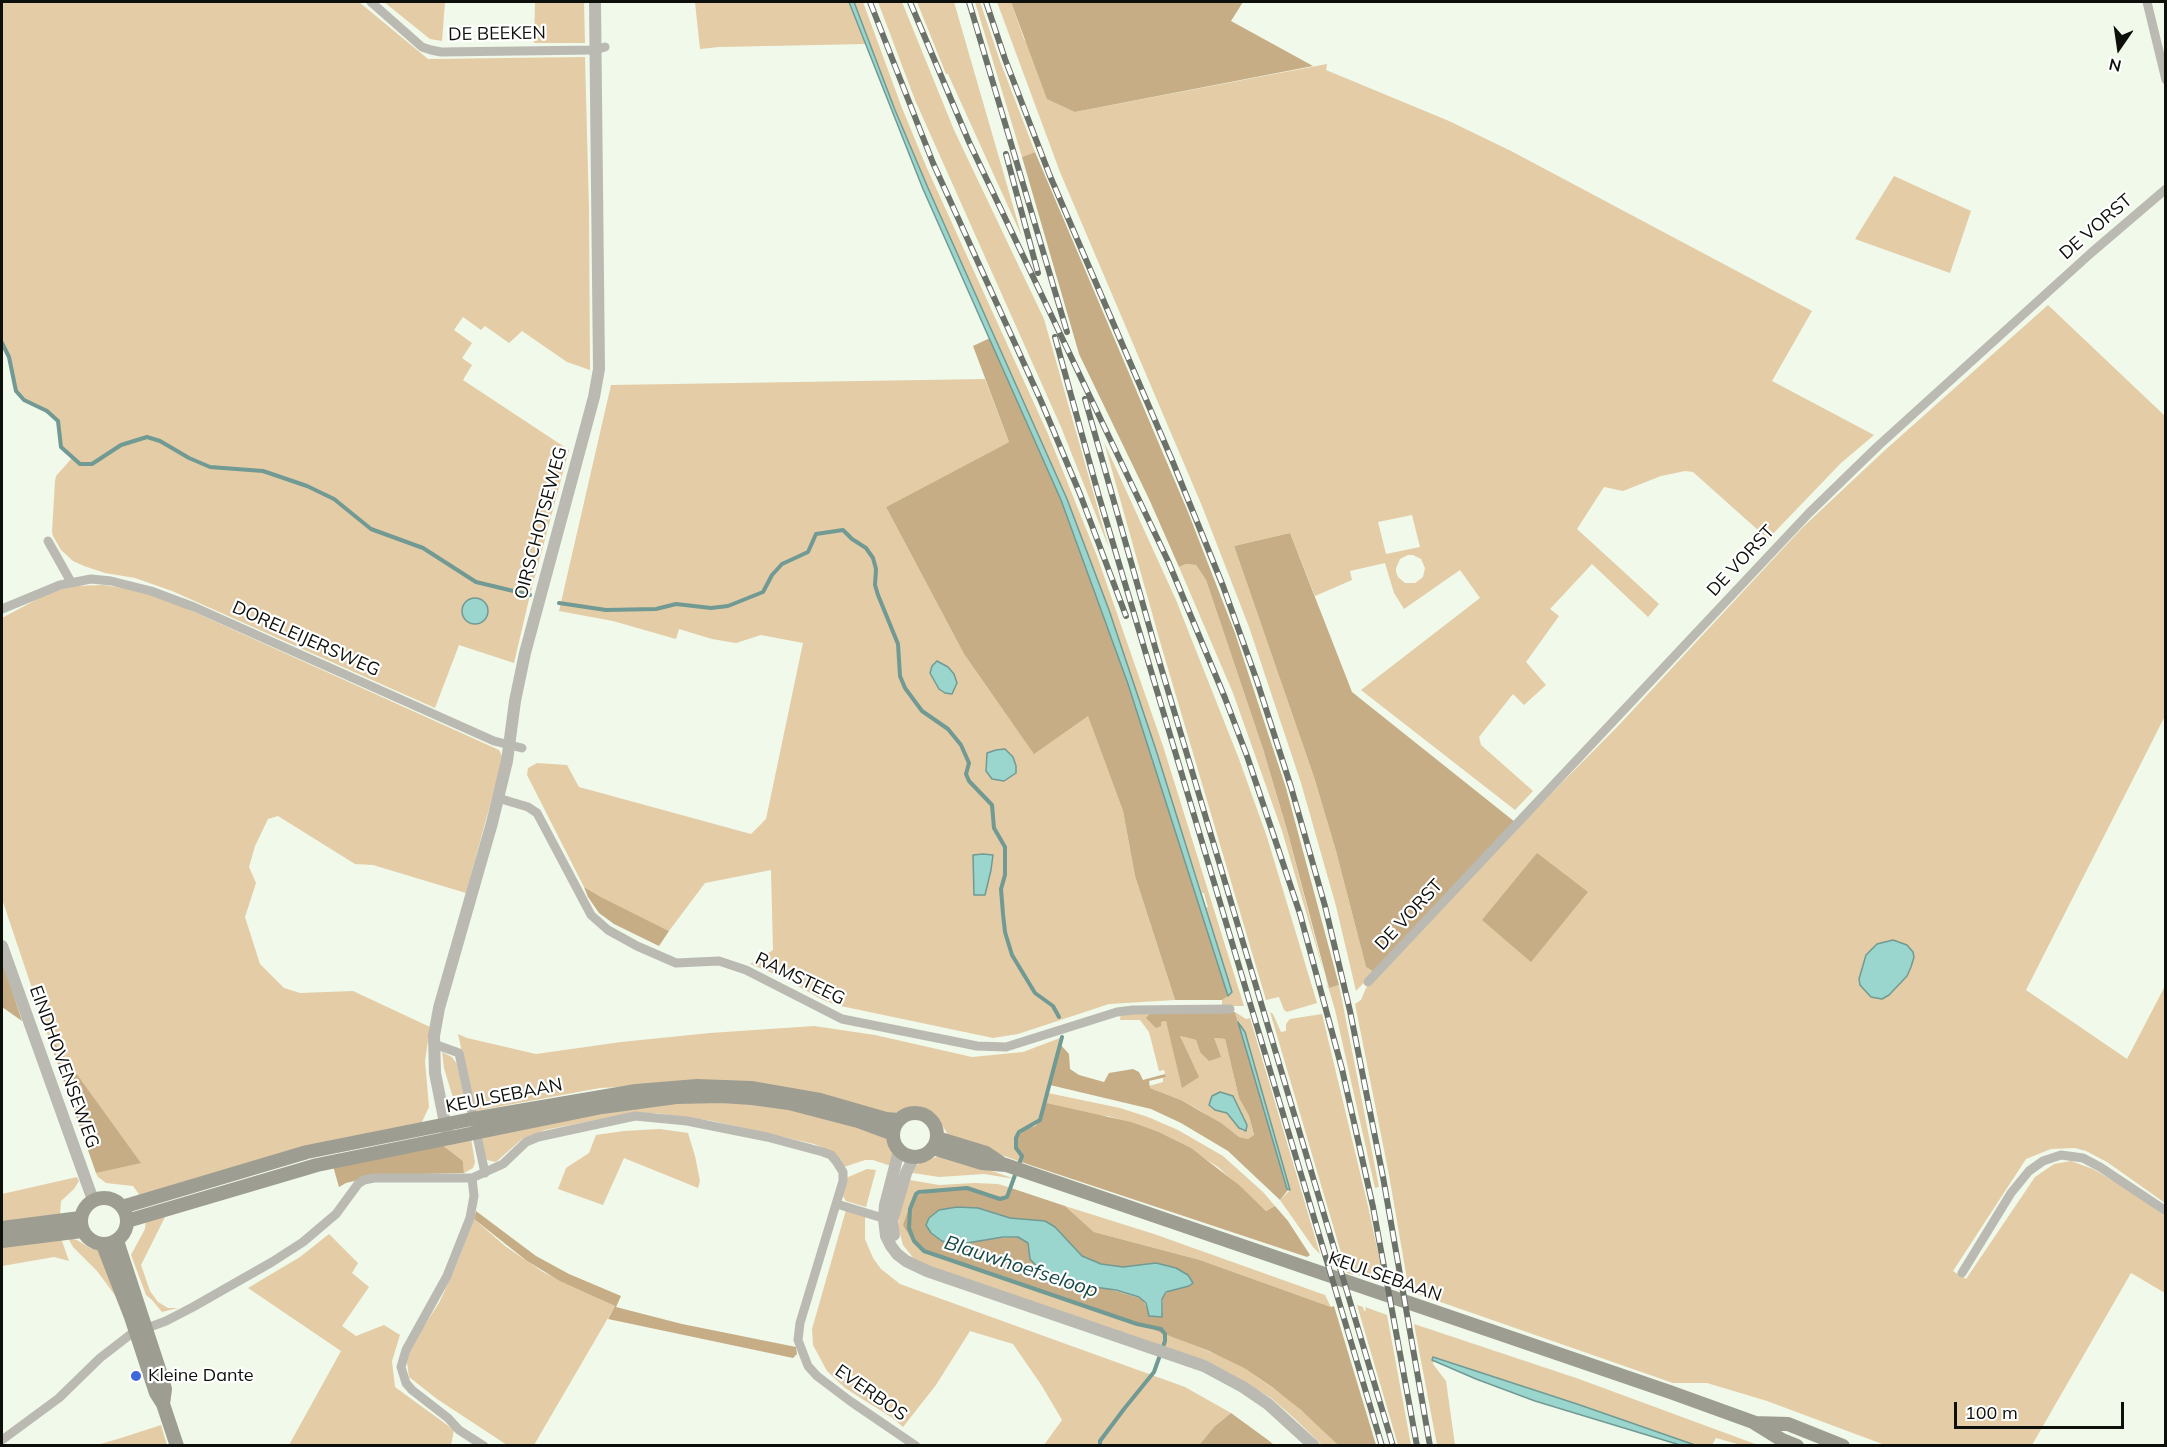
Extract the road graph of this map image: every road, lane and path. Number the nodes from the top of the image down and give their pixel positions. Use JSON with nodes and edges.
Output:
{"nodes":[{"id":1,"x":371,"y":2,"type":"edge"},
{"id":2,"x":595,"y":2,"type":"edge"},
{"id":3,"x":2146,"y":2,"type":"edge"},
{"id":4,"x":600,"y":49,"type":"junction"},
{"id":5,"x":2166,"y":80,"type":"edge"},
{"id":6,"x":2166,"y":189,"type":"edge"},
{"id":7,"x":48,"y":541,"type":"dead end"},
{"id":8,"x":71,"y":582,"type":"junction"},
{"id":9,"x":2,"y":609,"type":"edge"},
{"id":10,"x":515,"y":747,"type":"junction"},
{"id":11,"x":498,"y":798,"type":"junction"},
{"id":12,"x":2,"y":946,"type":"edge"},
{"id":13,"x":1368,"y":982,"type":"dead end"},
{"id":14,"x":1230,"y":1009,"type":"dead end"},
{"id":15,"x":434,"y":1044,"type":"junction"},
{"id":16,"x":898,"y":1120,"type":"junction"},
{"id":17,"x":474,"y":1126,"type":"junction"},
{"id":18,"x":447,"y":1131,"type":"junction"},
{"id":19,"x":893,"y":1134,"type":"junction"},
{"id":20,"x":935,"y":1143,"type":"junction"},
{"id":21,"x":899,"y":1151,"type":"junction"},
{"id":22,"x":914,"y":1158,"type":"junction"},
{"id":23,"x":485,"y":1173,"type":"junction"},
{"id":24,"x":472,"y":1178,"type":"junction"},
{"id":25,"x":93,"y":1200,"type":"junction"},
{"id":26,"x":837,"y":1204,"type":"junction"},
{"id":27,"x":122,"y":1207,"type":"junction"},
{"id":28,"x":2166,"y":1212,"type":"edge"},
{"id":29,"x":888,"y":1220,"type":"junction"},
{"id":30,"x":127,"y":1221,"type":"junction"},
{"id":31,"x":81,"y":1225,"type":"junction"},
{"id":32,"x":2,"y":1228,"type":"edge"},
{"id":33,"x":2,"y":1241,"type":"edge"},
{"id":34,"x":117,"y":1241,"type":"junction"},
{"id":35,"x":103,"y":1245,"type":"junction"},
{"id":36,"x":1962,"y":1273,"type":"dead end"},
{"id":37,"x":140,"y":1331,"type":"junction"},
{"id":38,"x":1753,"y":1422,"type":"junction"},
{"id":39,"x":2,"y":1440,"type":"edge"},
{"id":40,"x":177,"y":1446,"type":"edge"},
{"id":41,"x":484,"y":1446,"type":"edge"},
{"id":42,"x":916,"y":1446,"type":"edge"},
{"id":43,"x":1314,"y":1446,"type":"edge"},
{"id":44,"x":1797,"y":1446,"type":"edge"},
{"id":45,"x":1843,"y":1446,"type":"edge"}],
"edges":[{"from":1,"to":4,"type":"street","name":"DE BEEKEN"},
{"from":2,"to":4,"type":"street","name":"OIRSCHOTSEWEG"},
{"from":3,"to":5,"type":"street"},
{"from":4,"to":10,"type":"street","name":"OIRSCHOTSEWEG"},
{"from":6,"to":13,"type":"street","name":"DE VORST"},
{"from":7,"to":8,"type":"street"},
{"from":8,"to":9,"type":"street","name":"DORELEIJERSWEG"},
{"from":8,"to":10,"type":"street","name":"DORELEIJERSWEG"},
{"from":10,"to":11,"type":"street","name":"OIRSCHOTSEWEG"},
{"from":11,"to":14,"type":"street","name":"RAMSTEEG"},
{"from":11,"to":15,"type":"street","name":"OIRSCHOTSEWEG"},
{"from":12,"to":25,"type":"street","name":"EINDHOVENSEWEG"},
{"from":15,"to":17,"type":"street"},
{"from":15,"to":18,"type":"street","name":"OIRSCHOTSEWEG"},
{"from":16,"to":17,"type":"main road","name":"KEULSEBAAN"},
{"from":16,"to":19,"type":"main road"},
{"from":16,"to":20,"type":"main road"},
{"from":17,"to":18,"type":"main road","name":"KEULSEBAAN"},
{"from":17,"to":19,"type":"main road","name":"KEULSEBAAN"},
{"from":17,"to":23,"type":"street"},
{"from":18,"to":27,"type":"main road","name":"KEULSEBAAN"},
{"from":18,"to":30,"type":"main road","name":"KEULSEBAAN"},
{"from":19,"to":21,"type":"main road"},
{"from":20,"to":22,"type":"main road"},
{"from":20,"to":38,"type":"main road","name":"KEULSEBAAN"},
{"from":21,"to":22,"type":"main road"},
{"from":21,"to":29,"type":"street"},
{"from":22,"to":29,"type":"street"},
{"from":23,"to":24,"type":"street"},
{"from":23,"to":26,"type":"street"},
{"from":24,"to":37,"type":"street"},
{"from":24,"to":41,"type":"street"},
{"from":25,"to":27,"type":"main road"},
{"from":25,"to":31,"type":"main road"},
{"from":26,"to":29,"type":"street"},
{"from":26,"to":42,"type":"street","name":"EVERBOS"},
{"from":27,"to":30,"type":"main road"},
{"from":28,"to":36,"type":"street"},
{"from":29,"to":43,"type":"street"},
{"from":30,"to":34,"type":"main road"},
{"from":31,"to":32,"type":"main road"},
{"from":31,"to":33,"type":"main road"},
{"from":31,"to":35,"type":"main road"},
{"from":34,"to":35,"type":"main road"},
{"from":34,"to":37,"type":"main road"},
{"from":35,"to":37,"type":"main road"},
{"from":37,"to":39,"type":"street"},
{"from":37,"to":40,"type":"main road"},
{"from":38,"to":44,"type":"main road","name":"KEULSEBAAN"},
{"from":38,"to":45,"type":"main road","name":"KEULSEBAAN"}]}
